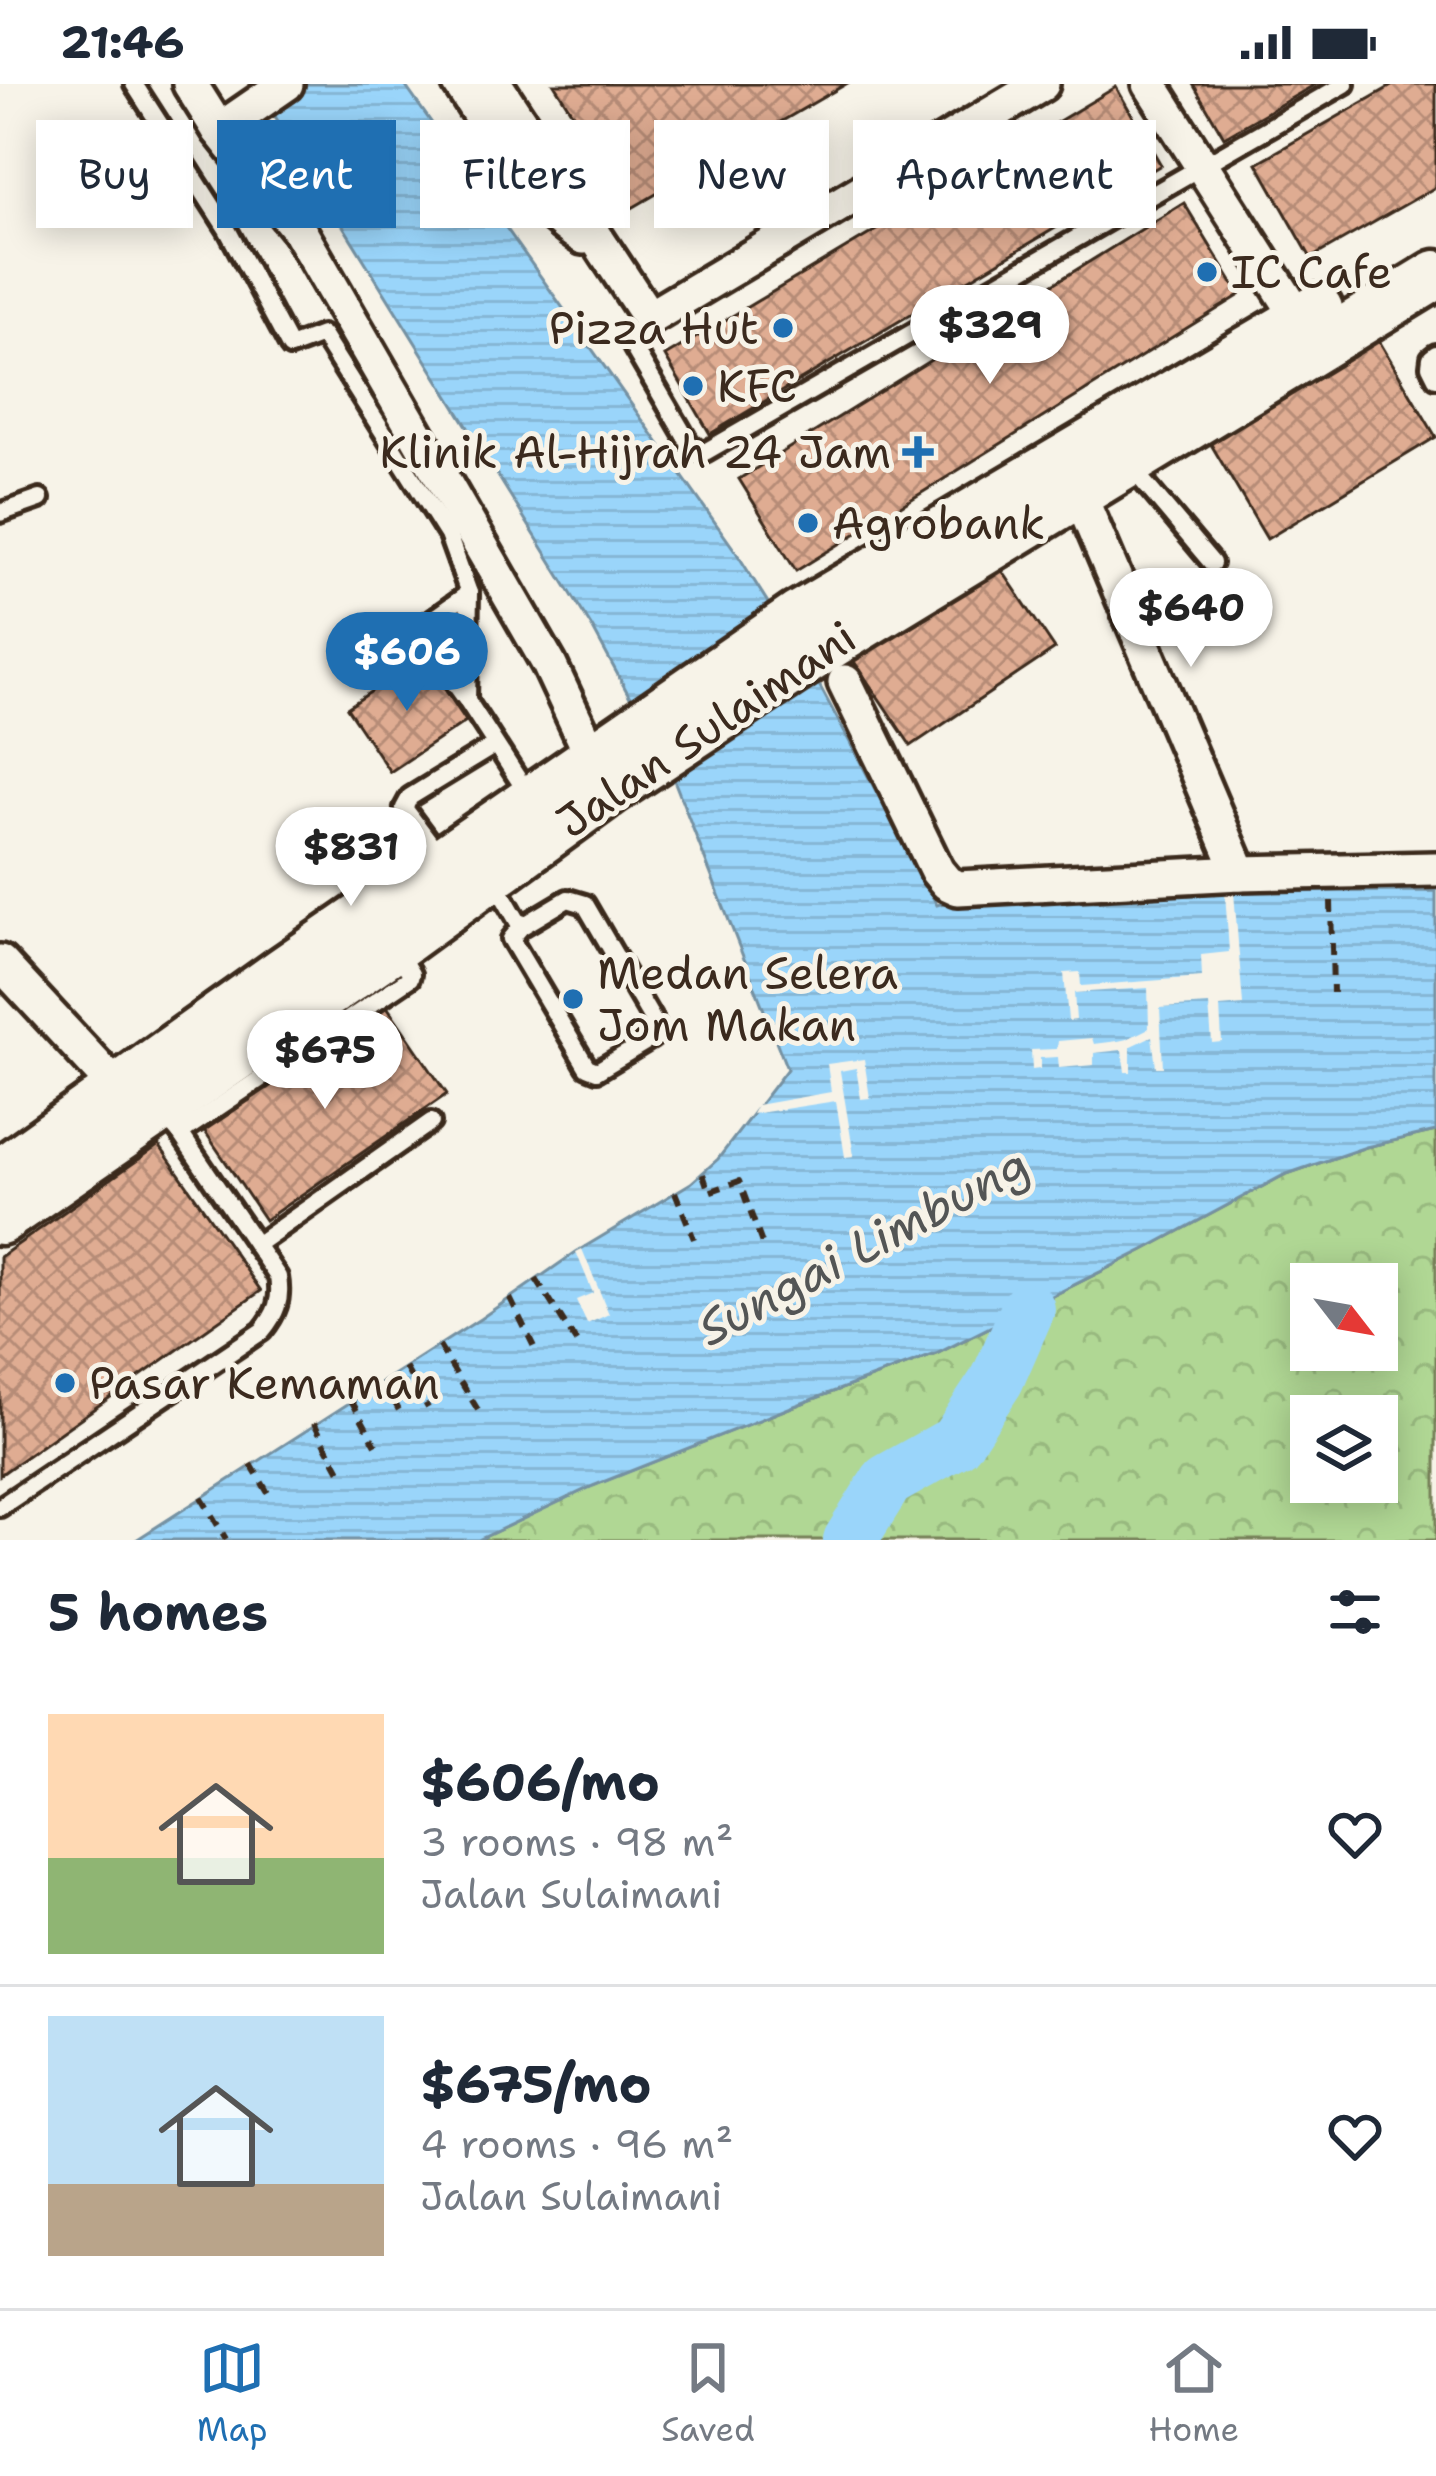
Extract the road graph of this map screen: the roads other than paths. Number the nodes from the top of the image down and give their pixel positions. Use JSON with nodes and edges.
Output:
{"nodes":[{"id":1,"x":134,"y":84,"type":"edge"},
{"id":2,"x":190,"y":84,"type":"edge"},
{"id":3,"x":286,"y":84,"type":"edge"},
{"id":4,"x":460,"y":84,"type":"edge"},
{"id":5,"x":495,"y":84,"type":"edge"},
{"id":6,"x":1042,"y":84,"type":"edge"},
{"id":7,"x":1150,"y":84,"type":"edge"},
{"id":8,"x":1345,"y":84,"type":"edge"},
{"id":9,"x":223,"y":120,"type":"edge"},
{"id":10,"x":233,"y":120,"type":"edge"},
{"id":11,"x":1203,"y":167,"type":"junction"},
{"id":12,"x":297,"y":228,"type":"edge"},
{"id":13,"x":1436,"y":239,"type":"edge"},
{"id":14,"x":605,"y":251,"type":"junction"},
{"id":15,"x":1421,"y":270,"type":"edge"},
{"id":16,"x":649,"y":318,"type":"junction"},
{"id":17,"x":1300,"y":320,"type":"junction"},
{"id":18,"x":1436,"y":354,"type":"edge"},
{"id":19,"x":1436,"y":378,"type":"edge"},
{"id":20,"x":1115,"y":451,"type":"junction"},
{"id":21,"x":1011,"y":490,"type":"junction"},
{"id":22,"x":1079,"y":494,"type":"junction"},
{"id":23,"x":40,"y":500,"type":"dead end"},
{"id":24,"x":0,"y":513,"type":"edge"},
{"id":25,"x":970,"y":515,"type":"junction"},
{"id":26,"x":1212,"y":563,"type":"dead end"},
{"id":27,"x":933,"y":580,"type":"junction"},
{"id":28,"x":469,"y":593,"type":"junction"},
{"id":29,"x":821,"y":650,"type":"junction"},
{"id":30,"x":467,"y":700,"type":"junction"},
{"id":31,"x":495,"y":745,"type":"junction"},
{"id":32,"x":602,"y":767,"type":"junction"},
{"id":33,"x":532,"y":800,"type":"junction"},
{"id":34,"x":445,"y":861,"type":"junction"},
{"id":35,"x":1436,"y":869,"type":"edge"},
{"id":36,"x":1240,"y":873,"type":"junction"},
{"id":37,"x":491,"y":876,"type":"junction"},
{"id":38,"x":521,"y":927,"type":"junction"},
{"id":39,"x":392,"y":948,"type":"junction"},
{"id":40,"x":299,"y":961,"type":"junction"},
{"id":41,"x":0,"y":962,"type":"edge"},
{"id":42,"x":239,"y":1054,"type":"junction"},
{"id":43,"x":117,"y":1088,"type":"junction"},
{"id":44,"x":170,"y":1121,"type":"junction"},
{"id":45,"x":431,"y":1123,"type":"dead end"},
{"id":46,"x":0,"y":1173,"type":"edge"},
{"id":47,"x":0,"y":1220,"type":"edge"},
{"id":48,"x":256,"y":1245,"type":"junction"},
{"id":49,"x":0,"y":1507,"type":"edge"}],
"edges":[{"from":1,"to":28,"type":"lane"},
{"from":2,"to":9,"type":"street"},
{"from":3,"to":10,"type":"street"},
{"from":4,"to":14,"type":"street"},
{"from":5,"to":14,"type":"street"},
{"from":6,"to":16,"type":"street"},
{"from":7,"to":11,"type":"street"},
{"from":8,"to":11,"type":"lane"},
{"from":11,"to":16,"type":"lane"},
{"from":11,"to":17,"type":"street"},
{"from":12,"to":32,"type":"street"},
{"from":13,"to":15,"type":"main road","name":"Jalan Sulaimani"},
{"from":14,"to":16,"type":"street"},
{"from":15,"to":17,"type":"main road","name":"Jalan Sulaimani"},
{"from":15,"to":20,"type":"main road","name":"Jalan Sulaimani"},
{"from":17,"to":20,"type":"main road","name":"Jalan Sulaimani"},
{"from":18,"to":19,"type":"lane"},
{"from":20,"to":21,"type":"main road","name":"Jalan Sulaimani"},
{"from":20,"to":22,"type":"main road","name":"Jalan Sulaimani"},
{"from":20,"to":26,"type":"lane"},
{"from":21,"to":22,"type":"main road"},
{"from":21,"to":25,"type":"main road","name":"Jalan Sulaimani"},
{"from":22,"to":27,"type":"main road","name":"Jalan Sulaimani"},
{"from":22,"to":36,"type":"street"},
{"from":23,"to":24,"type":"lane"},
{"from":25,"to":27,"type":"main road"},
{"from":25,"to":29,"type":"main road","name":"Jalan Sulaimani"},
{"from":27,"to":29,"type":"main road","name":"Jalan Sulaimani"},
{"from":28,"to":30,"type":"lane"},
{"from":28,"to":30,"type":"lane"},
{"from":29,"to":32,"type":"main road","name":"Jalan Sulaimani"},
{"from":29,"to":36,"type":"street"},
{"from":30,"to":31,"type":"lane"},
{"from":31,"to":33,"type":"lane"},
{"from":31,"to":34,"type":"lane"},
{"from":32,"to":33,"type":"main road","name":"Jalan Sulaimani"},
{"from":32,"to":37,"type":"main road","name":"Jalan Sulaimani"},
{"from":33,"to":34,"type":"main road","name":"Jalan Sulaimani"},
{"from":34,"to":40,"type":"main road","name":"Jalan Sulaimani"},
{"from":35,"to":36,"type":"street"},
{"from":37,"to":38,"type":"lane"},
{"from":37,"to":39,"type":"main road","name":"Jalan Sulaimani"},
{"from":38,"to":38,"type":"lane"},
{"from":39,"to":40,"type":"main road"},
{"from":39,"to":42,"type":"main road","name":"Jalan Sulaimani"},
{"from":39,"to":44,"type":"lane"},
{"from":40,"to":42,"type":"main road"},
{"from":40,"to":43,"type":"main road","name":"Jalan Sulaimani"},
{"from":41,"to":43,"type":"street"},
{"from":42,"to":44,"type":"main road","name":"Jalan Sulaimani"},
{"from":43,"to":46,"type":"main road","name":"Jalan Sulaimani"},
{"from":44,"to":47,"type":"main road","name":"Jalan Sulaimani"},
{"from":44,"to":48,"type":"lane"},
{"from":45,"to":48,"type":"lane"},
{"from":48,"to":49,"type":"lane"}]}
